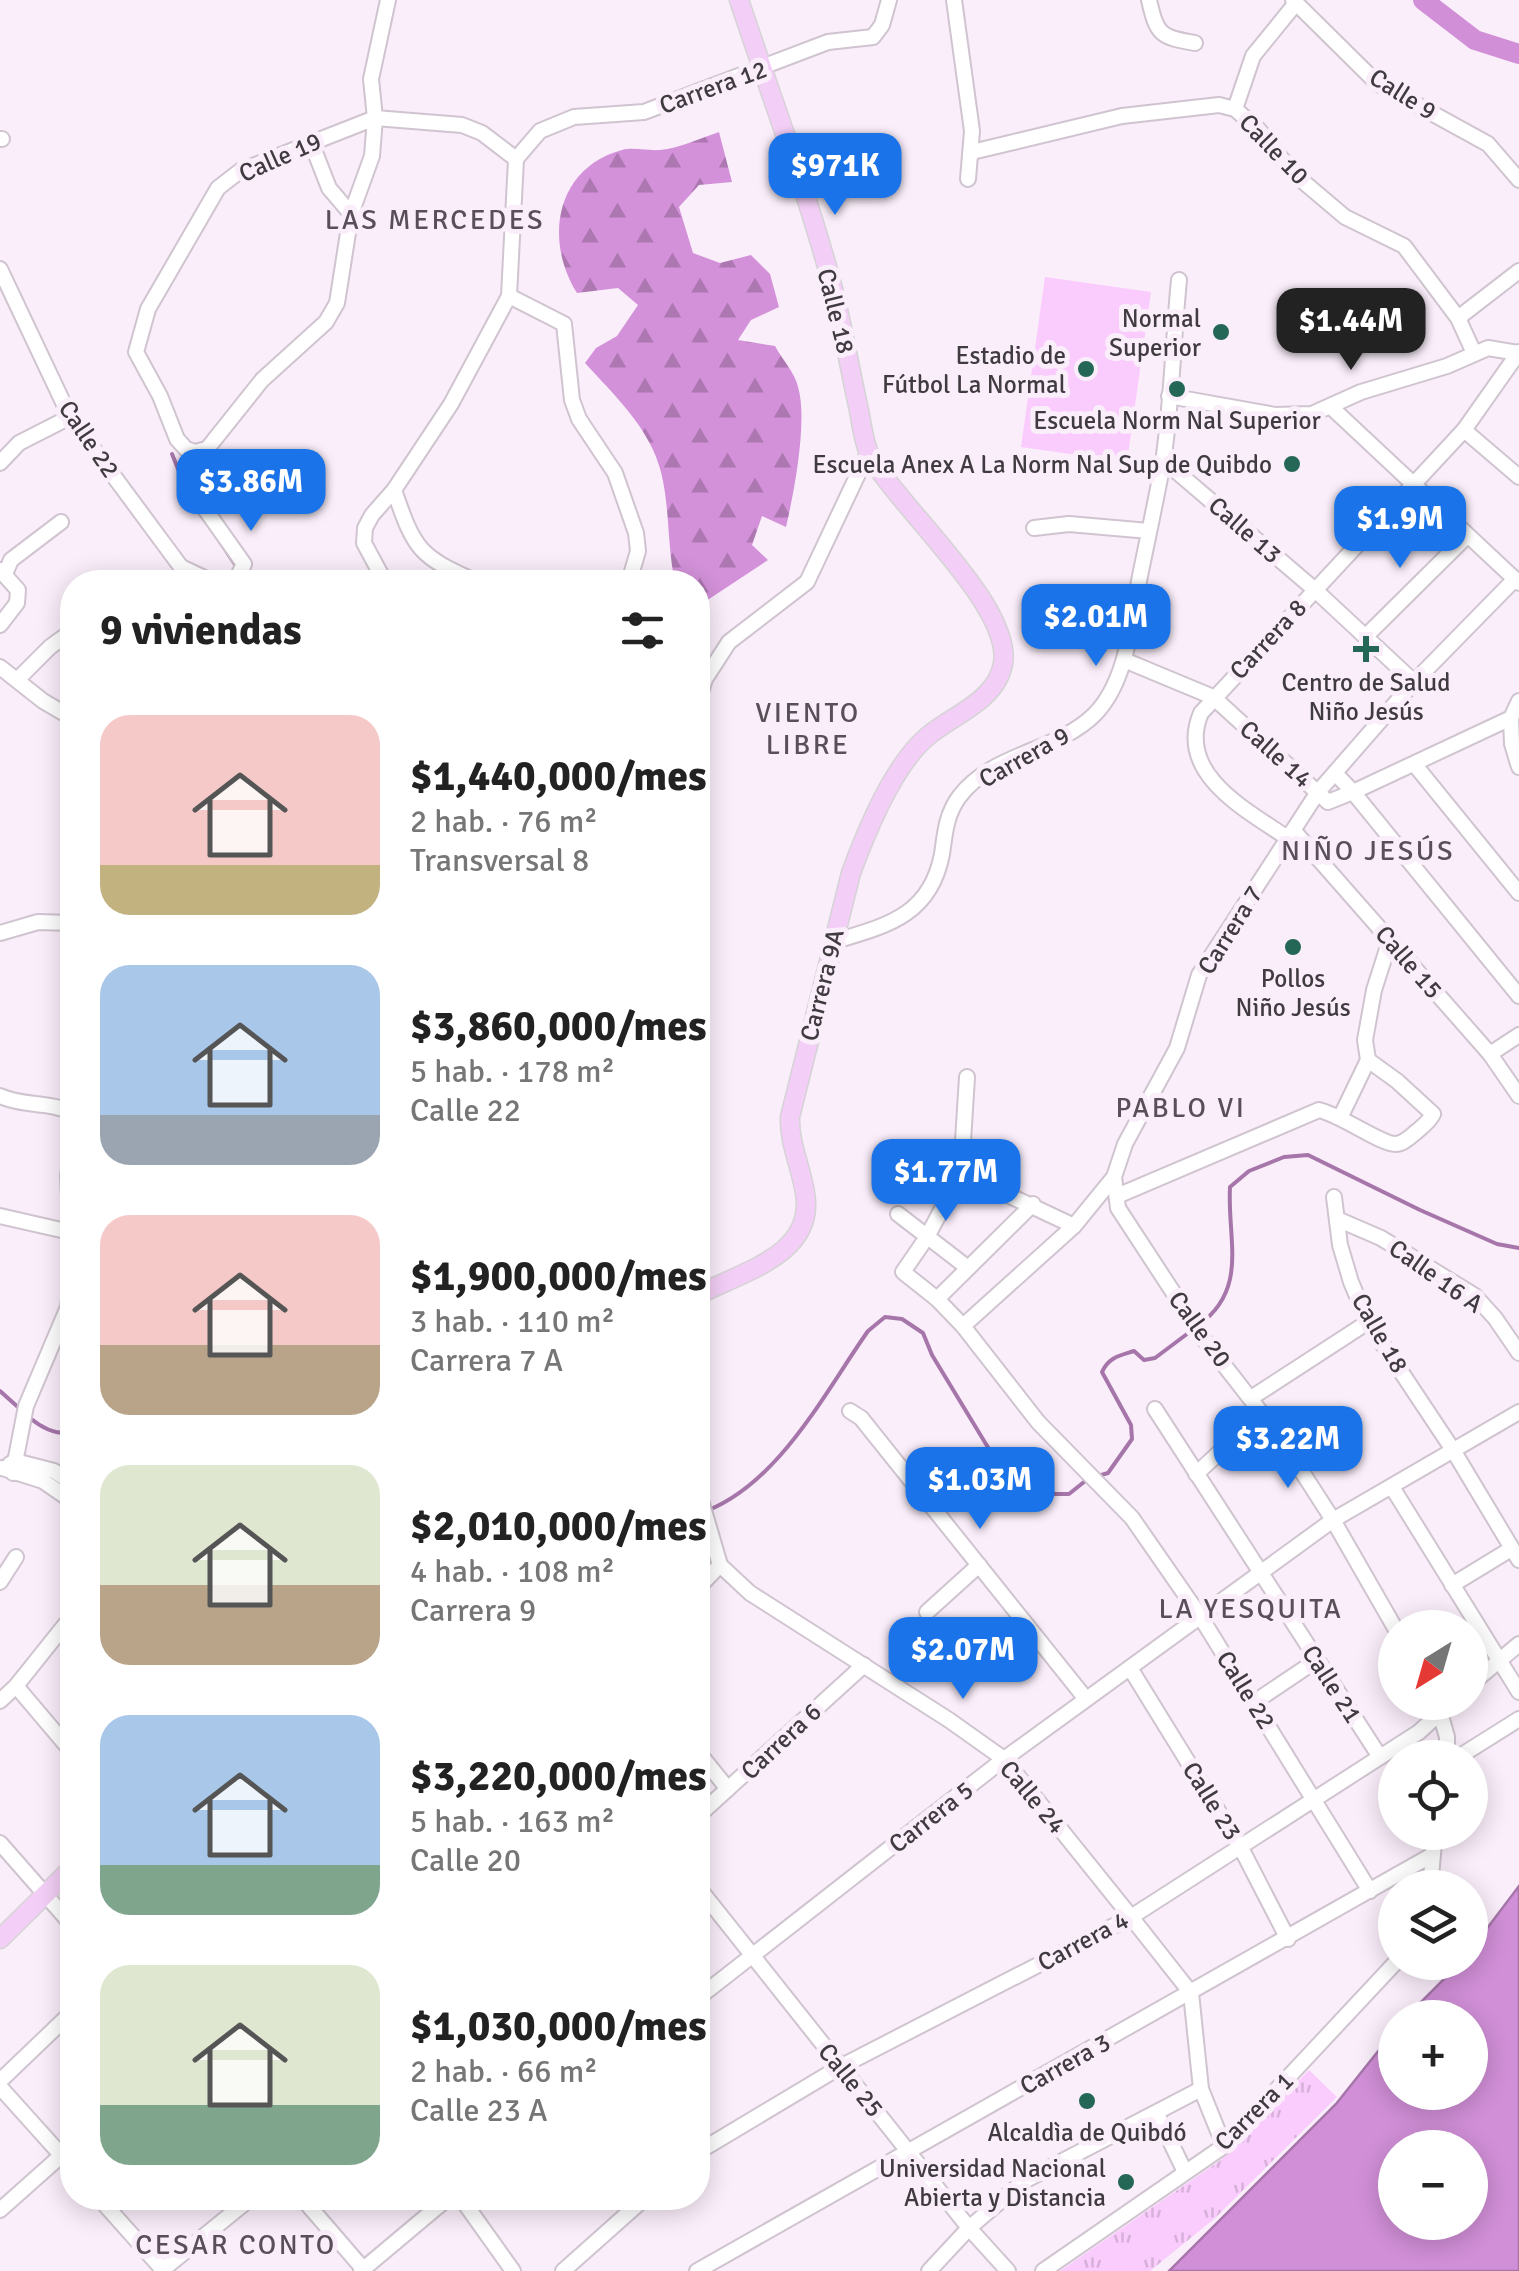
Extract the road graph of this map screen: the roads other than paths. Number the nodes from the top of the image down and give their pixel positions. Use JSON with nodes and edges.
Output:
{"nodes":[{"id":1,"x":388,"y":0,"type":"edge"},
{"id":2,"x":739,"y":0,"type":"edge"},
{"id":3,"x":889,"y":0,"type":"edge"},
{"id":4,"x":954,"y":0,"type":"edge"},
{"id":5,"x":1149,"y":0,"type":"edge"},
{"id":6,"x":1294,"y":1,"type":"edge"},
{"id":7,"x":1195,"y":43,"type":"dead end"},
{"id":8,"x":762,"y":70,"type":"junction"},
{"id":9,"x":1235,"y":109,"type":"junction"},
{"id":10,"x":375,"y":118,"type":"junction"},
{"id":11,"x":311,"y":142,"type":"junction"},
{"id":12,"x":972,"y":152,"type":"junction"},
{"id":13,"x":516,"y":158,"type":"junction"},
{"id":14,"x":968,"y":179,"type":"dead end"},
{"id":15,"x":1519,"y":180,"type":"edge"},
{"id":16,"x":351,"y":214,"type":"junction"},
{"id":17,"x":0,"y":269,"type":"edge"},
{"id":18,"x":1519,"y":271,"type":"edge"},
{"id":19,"x":1179,"y":280,"type":"dead end"},
{"id":20,"x":509,"y":296,"type":"junction"},
{"id":21,"x":1458,"y":318,"type":"junction"},
{"id":22,"x":1474,"y":353,"type":"junction"},
{"id":23,"x":1519,"y":353,"type":"edge"},
{"id":24,"x":1168,"y":396,"type":"junction"},
{"id":25,"x":1330,"y":408,"type":"junction"},
{"id":26,"x":70,"y":418,"type":"junction"},
{"id":27,"x":1464,"y":430,"type":"junction"},
{"id":28,"x":868,"y":453,"type":"junction"},
{"id":29,"x":1163,"y":460,"type":"junction"},
{"id":30,"x":0,"y":463,"type":"edge"},
{"id":31,"x":1519,"y":477,"type":"edge"},
{"id":32,"x":1414,"y":485,"type":"junction"},
{"id":33,"x":394,"y":490,"type":"junction"},
{"id":34,"x":194,"y":492,"type":"dead end"},
{"id":35,"x":61,"y":522,"type":"dead end"},
{"id":36,"x":1034,"y":528,"type":"dead end"},
{"id":37,"x":1149,"y":531,"type":"junction"},
{"id":38,"x":1466,"y":536,"type":"junction"},
{"id":39,"x":187,"y":570,"type":"edge"},
{"id":40,"x":241,"y":570,"type":"edge"},
{"id":41,"x":379,"y":570,"type":"edge"},
{"id":42,"x":450,"y":570,"type":"edge"},
{"id":43,"x":632,"y":570,"type":"edge"},
{"id":44,"x":2,"y":572,"type":"edge"},
{"id":45,"x":1517,"y":581,"type":"edge"},
{"id":46,"x":1314,"y":589,"type":"junction"},
{"id":47,"x":0,"y":625,"type":"edge"},
{"id":48,"x":1365,"y":637,"type":"junction"},
{"id":49,"x":60,"y":640,"type":"edge"},
{"id":50,"x":1124,"y":660,"type":"junction"},
{"id":51,"x":0,"y":666,"type":"edge"},
{"id":52,"x":710,"y":670,"type":"edge"},
{"id":53,"x":18,"y":680,"type":"junction"},
{"id":54,"x":1414,"y":682,"type":"junction"},
{"id":55,"x":1213,"y":696,"type":"junction"},
{"id":56,"x":1519,"y":702,"type":"edge"},
{"id":57,"x":60,"y":711,"type":"edge"},
{"id":58,"x":1512,"y":718,"type":"junction"},
{"id":59,"x":1200,"y":754,"type":"joint"},
{"id":60,"x":1416,"y":765,"type":"junction"},
{"id":61,"x":1519,"y":767,"type":"edge"},
{"id":62,"x":1334,"y":773,"type":"junction"},
{"id":63,"x":1318,"y":792,"type":"junction"},
{"id":64,"x":1353,"y":792,"type":"junction"},
{"id":65,"x":1291,"y":835,"type":"junction"},
{"id":66,"x":1519,"y":894,"type":"edge"},
{"id":67,"x":60,"y":923,"type":"edge"},
{"id":68,"x":0,"y":933,"type":"edge"},
{"id":69,"x":1390,"y":940,"type":"junction"},
{"id":70,"x":832,"y":942,"type":"junction"},
{"id":71,"x":1519,"y":996,"type":"edge"},
{"id":72,"x":1519,"y":1035,"type":"edge"},
{"id":73,"x":1490,"y":1054,"type":"junction"},
{"id":74,"x":1368,"y":1060,"type":"junction"},
{"id":75,"x":967,"y":1076,"type":"dead end"},
{"id":76,"x":0,"y":1096,"type":"edge"},
{"id":77,"x":1519,"y":1096,"type":"edge"},
{"id":78,"x":60,"y":1106,"type":"edge"},
{"id":79,"x":1341,"y":1116,"type":"junction"},
{"id":80,"x":961,"y":1173,"type":"junction"},
{"id":81,"x":1114,"y":1177,"type":"junction"},
{"id":82,"x":1117,"y":1196,"type":"junction"},
{"id":83,"x":1334,"y":1197,"type":"dead end"},
{"id":84,"x":1033,"y":1204,"type":"junction"},
{"id":85,"x":898,"y":1214,"type":"dead end"},
{"id":86,"x":0,"y":1216,"type":"edge"},
{"id":87,"x":1337,"y":1219,"type":"junction"},
{"id":88,"x":1074,"y":1226,"type":"junction"},
{"id":89,"x":60,"y":1230,"type":"edge"},
{"id":90,"x":928,"y":1237,"type":"junction"},
{"id":91,"x":968,"y":1268,"type":"junction"},
{"id":92,"x":710,"y":1289,"type":"edge"},
{"id":93,"x":937,"y":1299,"type":"junction"},
{"id":94,"x":1368,"y":1322,"type":"junction"},
{"id":95,"x":962,"y":1326,"type":"junction"},
{"id":96,"x":60,"y":1327,"type":"edge"},
{"id":97,"x":57,"y":1334,"type":"junction"},
{"id":98,"x":60,"y":1336,"type":"edge"},
{"id":99,"x":1519,"y":1353,"type":"edge"},
{"id":100,"x":1251,"y":1398,"type":"junction"},
{"id":101,"x":1155,"y":1410,"type":"dead end"},
{"id":102,"x":850,"y":1411,"type":"dead end"},
{"id":103,"x":1262,"y":1412,"type":"junction"},
{"id":104,"x":1519,"y":1412,"type":"edge"},
{"id":105,"x":1453,"y":1450,"type":"junction"},
{"id":106,"x":8,"y":1468,"type":"edge"},
{"id":107,"x":1196,"y":1474,"type":"junction"},
{"id":108,"x":60,"y":1475,"type":"edge"},
{"id":109,"x":1392,"y":1487,"type":"junction"},
{"id":110,"x":60,"y":1493,"type":"edge"},
{"id":111,"x":1333,"y":1520,"type":"junction"},
{"id":112,"x":710,"y":1528,"type":"edge"},
{"id":113,"x":1515,"y":1554,"type":"edge"},
{"id":114,"x":16,"y":1557,"type":"dead end"},
{"id":115,"x":979,"y":1565,"type":"junction"},
{"id":116,"x":720,"y":1566,"type":"junction"},
{"id":117,"x":1260,"y":1573,"type":"junction"},
{"id":118,"x":710,"y":1576,"type":"edge"},
{"id":119,"x":0,"y":1582,"type":"edge"},
{"id":120,"x":1452,"y":1585,"type":"junction"},
{"id":121,"x":1385,"y":1610,"type":"edge"},
{"id":122,"x":927,"y":1612,"type":"dead end"},
{"id":123,"x":1200,"y":1616,"type":"junction"},
{"id":124,"x":60,"y":1631,"type":"edge"},
{"id":125,"x":1519,"y":1644,"type":"edge"},
{"id":126,"x":1497,"y":1659,"type":"junction"},
{"id":127,"x":1317,"y":1660,"type":"junction"},
{"id":128,"x":864,"y":1664,"type":"junction"},
{"id":129,"x":1130,"y":1668,"type":"junction"},
{"id":130,"x":1488,"y":1668,"type":"edge"},
{"id":131,"x":16,"y":1686,"type":"junction"},
{"id":132,"x":1519,"y":1692,"type":"edge"},
{"id":133,"x":1086,"y":1699,"type":"junction"},
{"id":134,"x":0,"y":1701,"type":"edge"},
{"id":135,"x":1253,"y":1703,"type":"junction"},
{"id":136,"x":1519,"y":1718,"type":"edge"},
{"id":137,"x":1430,"y":1720,"type":"edge"},
{"id":138,"x":60,"y":1738,"type":"edge"},
{"id":139,"x":1406,"y":1740,"type":"edge"},
{"id":140,"x":1485,"y":1740,"type":"edge"},
{"id":141,"x":1378,"y":1754,"type":"edge"},
{"id":142,"x":1378,"y":1758,"type":"edge"},
{"id":143,"x":1004,"y":1759,"type":"junction"},
{"id":144,"x":710,"y":1767,"type":"edge"},
{"id":145,"x":728,"y":1789,"type":"junction"},
{"id":146,"x":1314,"y":1801,"type":"junction"},
{"id":147,"x":710,"y":1805,"type":"edge"},
{"id":148,"x":0,"y":1843,"type":"edge"},
{"id":149,"x":1241,"y":1848,"type":"junction"},
{"id":150,"x":1433,"y":1850,"type":"edge"},
{"id":151,"x":1432,"y":1855,"type":"junction"},
{"id":152,"x":1431,"y":1870,"type":"edge"},
{"id":153,"x":60,"y":1880,"type":"edge"},
{"id":154,"x":1370,"y":1891,"type":"junction"},
{"id":155,"x":45,"y":1894,"type":"junction"},
{"id":156,"x":710,"y":1902,"type":"edge"},
{"id":157,"x":60,"y":1911,"type":"edge"},
{"id":158,"x":1130,"y":1917,"type":"junction"},
{"id":159,"x":1288,"y":1938,"type":"junction"},
{"id":160,"x":0,"y":1940,"type":"edge"},
{"id":161,"x":751,"y":1956,"type":"junction"},
{"id":162,"x":1379,"y":1980,"type":"edge"},
{"id":163,"x":710,"y":1988,"type":"edge"},
{"id":164,"x":1191,"y":1993,"type":"junction"},
{"id":165,"x":60,"y":2024,"type":"edge"},
{"id":166,"x":840,"y":2068,"type":"junction"},
{"id":167,"x":0,"y":2084,"type":"edge"},
{"id":168,"x":1201,"y":2089,"type":"junction"},
{"id":169,"x":1157,"y":2114,"type":"junction"},
{"id":170,"x":710,"y":2145,"type":"edge"},
{"id":171,"x":1224,"y":2146,"type":"junction"},
{"id":172,"x":60,"y":2147,"type":"edge"},
{"id":173,"x":909,"y":2151,"type":"junction"},
{"id":174,"x":60,"y":2163,"type":"edge"},
{"id":175,"x":1184,"y":2172,"type":"junction"},
{"id":176,"x":0,"y":2210,"type":"edge"},
{"id":177,"x":109,"y":2210,"type":"edge"},
{"id":178,"x":236,"y":2210,"type":"edge"},
{"id":179,"x":312,"y":2210,"type":"edge"},
{"id":180,"x":434,"y":2210,"type":"edge"},
{"id":181,"x":469,"y":2210,"type":"edge"},
{"id":182,"x":632,"y":2210,"type":"edge"},
{"id":183,"x":969,"y":2228,"type":"junction"},
{"id":184,"x":363,"y":2270,"type":"edge"},
{"id":185,"x":162,"y":2271,"type":"edge"},
{"id":186,"x":514,"y":2271,"type":"edge"},
{"id":187,"x":563,"y":2271,"type":"edge"},
{"id":188,"x":697,"y":2271,"type":"edge"},
{"id":189,"x":929,"y":2271,"type":"edge"},
{"id":190,"x":1008,"y":2271,"type":"edge"},
{"id":191,"x":1043,"y":2271,"type":"edge"}],
"edges":[{"from":1,"to":10,"type":"street"},
{"from":2,"to":8,"type":"main road","name":"Calle 18"},
{"from":3,"to":8,"type":"street","name":"Carrera 12"},
{"from":4,"to":12,"type":"street"},
{"from":5,"to":7,"type":"street"},
{"from":6,"to":9,"type":"street"},
{"from":6,"to":15,"type":"street","name":"Calle 9"},
{"from":8,"to":13,"type":"street","name":"Carrera 12"},
{"from":8,"to":28,"type":"main road","name":"Calle 18"},
{"from":9,"to":12,"type":"street","name":"Calle 10"},
{"from":9,"to":21,"type":"street","name":"Calle 10"},
{"from":10,"to":11,"type":"street","name":"Calle 19"},
{"from":10,"to":13,"type":"street","name":"Calle 19"},
{"from":10,"to":16,"type":"street"},
{"from":11,"to":16,"type":"street"},
{"from":11,"to":16,"type":"street","name":"Calle 19"},
{"from":12,"to":14,"type":"street"},
{"from":13,"to":20,"type":"street"},
{"from":17,"to":26,"type":"street","name":"Calle 22"},
{"from":18,"to":21,"type":"street"},
{"from":19,"to":24,"type":"street","name":"Carrera 9"},
{"from":20,"to":33,"type":"street"},
{"from":20,"to":43,"type":"street"},
{"from":21,"to":22,"type":"street","name":"Calle 10"},
{"from":22,"to":23,"type":"street"},
{"from":22,"to":25,"type":"street"},
{"from":23,"to":27,"type":"street","name":"Carrera 8"},
{"from":24,"to":25,"type":"street"},
{"from":24,"to":29,"type":"street","name":"Carrera 9"},
{"from":25,"to":32,"type":"street"},
{"from":26,"to":30,"type":"street"},
{"from":26,"to":39,"type":"street","name":"Calle 22"},
{"from":27,"to":31,"type":"street"},
{"from":27,"to":32,"type":"street","name":"Carrera 8"},
{"from":28,"to":52,"type":"street"},
{"from":28,"to":70,"type":"main road","name":"Carrera 9A"},
{"from":29,"to":37,"type":"street","name":"Carrera 9"},
{"from":29,"to":46,"type":"street","name":"Calle 13"},
{"from":32,"to":38,"type":"street"},
{"from":32,"to":46,"type":"street","name":"Carrera 8"},
{"from":33,"to":41,"type":"street"},
{"from":33,"to":42,"type":"street"},
{"from":34,"to":40,"type":"street"},
{"from":35,"to":44,"type":"street"},
{"from":36,"to":37,"type":"street"},
{"from":37,"to":50,"type":"street","name":"Carrera 9"},
{"from":38,"to":45,"type":"street"},
{"from":38,"to":48,"type":"street"},
{"from":44,"to":47,"type":"street"},
{"from":45,"to":54,"type":"street","name":"Carrera 7"},
{"from":46,"to":48,"type":"street","name":"Calle 13"},
{"from":46,"to":55,"type":"street","name":"Carrera 8"},
{"from":48,"to":54,"type":"street","name":"Calle 13"},
{"from":49,"to":53,"type":"street"},
{"from":50,"to":55,"type":"street","name":"Calle 14"},
{"from":50,"to":70,"type":"street","name":"Carrera 9"},
{"from":51,"to":53,"type":"street"},
{"from":53,"to":57,"type":"street"},
{"from":54,"to":62,"type":"street","name":"Carrera 7"},
{"from":55,"to":59,"type":"street","name":"Carrera 8"},
{"from":55,"to":63,"type":"street","name":"Calle 14"},
{"from":56,"to":58,"type":"street"},
{"from":58,"to":60,"type":"street"},
{"from":58,"to":61,"type":"street"},
{"from":59,"to":65,"type":"street","name":"Calle 15"},
{"from":60,"to":64,"type":"street"},
{"from":60,"to":66,"type":"street"},
{"from":62,"to":63,"type":"street","name":"Carrera 7"},
{"from":62,"to":64,"type":"street"},
{"from":63,"to":64,"type":"street","name":"Calle 14"},
{"from":63,"to":65,"type":"street","name":"Carrera 7"},
{"from":64,"to":71,"type":"street"},
{"from":65,"to":69,"type":"street","name":"Calle 15"},
{"from":65,"to":81,"type":"street","name":"Carrera 7"},
{"from":67,"to":68,"type":"street"},
{"from":69,"to":73,"type":"street","name":"Calle 15"},
{"from":69,"to":74,"type":"street"},
{"from":70,"to":92,"type":"main road","name":"Carrera 9A"},
{"from":72,"to":73,"type":"street"},
{"from":73,"to":77,"type":"street","name":"Calle 15"},
{"from":74,"to":79,"type":"street"},
{"from":74,"to":79,"type":"street"},
{"from":75,"to":80,"type":"street"},
{"from":76,"to":78,"type":"street"},
{"from":79,"to":82,"type":"street"},
{"from":80,"to":84,"type":"street"},
{"from":80,"to":90,"type":"street"},
{"from":81,"to":82,"type":"street","name":"Calle 20"},
{"from":81,"to":88,"type":"street"},
{"from":82,"to":100,"type":"street","name":"Calle 20"},
{"from":83,"to":87,"type":"street","name":"Calle 18"},
{"from":84,"to":88,"type":"street"},
{"from":84,"to":91,"type":"street"},
{"from":85,"to":90,"type":"street"},
{"from":86,"to":89,"type":"street"},
{"from":87,"to":94,"type":"street","name":"Calle 18"},
{"from":87,"to":99,"type":"street","name":"Calle 16 A"},
{"from":88,"to":95,"type":"street"},
{"from":90,"to":91,"type":"street"},
{"from":90,"to":93,"type":"street","name":"Calle 22"},
{"from":91,"to":93,"type":"street"},
{"from":93,"to":95,"type":"street","name":"Calle 22"},
{"from":94,"to":100,"type":"street"},
{"from":94,"to":105,"type":"street","name":"Calle 18"},
{"from":95,"to":123,"type":"street","name":"Calle 22"},
{"from":96,"to":97,"type":"street"},
{"from":97,"to":98,"type":"street"},
{"from":97,"to":106,"type":"street"},
{"from":100,"to":103,"type":"street","name":"Calle 20"},
{"from":101,"to":107,"type":"street","name":"Calle 21"},
{"from":102,"to":115,"type":"street"},
{"from":103,"to":107,"type":"street"},
{"from":103,"to":111,"type":"street","name":"Calle 20"},
{"from":104,"to":105,"type":"street","name":"Carrera 5"},
{"from":105,"to":109,"type":"street","name":"Carrera 5"},
{"from":105,"to":113,"type":"street","name":"Calle 18"},
{"from":106,"to":108,"type":"street"},
{"from":106,"to":110,"type":"street"},
{"from":107,"to":117,"type":"street","name":"Calle 21"},
{"from":109,"to":111,"type":"street","name":"Carrera 5"},
{"from":109,"to":120,"type":"street"},
{"from":111,"to":117,"type":"street","name":"Carrera 5"},
{"from":111,"to":121,"type":"street","name":"Calle 20"},
{"from":112,"to":116,"type":"street"},
{"from":113,"to":120,"type":"street"},
{"from":114,"to":119,"type":"street"},
{"from":115,"to":122,"type":"street"},
{"from":115,"to":133,"type":"street"},
{"from":116,"to":118,"type":"street"},
{"from":116,"to":128,"type":"street","name":"Calle 24"},
{"from":117,"to":123,"type":"street","name":"Carrera 5"},
{"from":117,"to":127,"type":"street","name":"Calle 21"},
{"from":120,"to":126,"type":"street"},
{"from":123,"to":129,"type":"street","name":"Carrera 5"},
{"from":123,"to":135,"type":"street","name":"Calle 22"},
{"from":124,"to":131,"type":"street"},
{"from":125,"to":126,"type":"street"},
{"from":126,"to":130,"type":"street"},
{"from":126,"to":132,"type":"street"},
{"from":127,"to":135,"type":"street"},
{"from":127,"to":141,"type":"street","name":"Calle 21"},
{"from":128,"to":143,"type":"street","name":"Calle 24"},
{"from":128,"to":145,"type":"street","name":"Carrera 6"},
{"from":129,"to":133,"type":"street","name":"Carrera 5"},
{"from":129,"to":149,"type":"street","name":"Calle 23"},
{"from":131,"to":134,"type":"street"},
{"from":131,"to":138,"type":"street"},
{"from":133,"to":143,"type":"street","name":"Carrera 5"},
{"from":135,"to":146,"type":"street","name":"Calle 22"},
{"from":136,"to":140,"type":"street"},
{"from":137,"to":139,"type":"street","name":"Carrera 4"},
{"from":142,"to":146,"type":"street","name":"Carrera 4"},
{"from":143,"to":158,"type":"street","name":"Calle 24"},
{"from":143,"to":161,"type":"street","name":"Carrera 5"},
{"from":144,"to":145,"type":"street"},
{"from":145,"to":147,"type":"street","name":"Carrera 6"},
{"from":146,"to":149,"type":"street","name":"Carrera 4"},
{"from":146,"to":154,"type":"street","name":"Calle 22"},
{"from":148,"to":155,"type":"street"},
{"from":149,"to":158,"type":"street","name":"Carrera 4"},
{"from":149,"to":159,"type":"street","name":"Calle 23"},
{"from":150,"to":151,"type":"street"},
{"from":151,"to":152,"type":"street"},
{"from":151,"to":154,"type":"street","name":"Carrera 3"},
{"from":153,"to":155,"type":"main road"},
{"from":154,"to":159,"type":"street","name":"Carrera 3"},
{"from":155,"to":157,"type":"street"},
{"from":155,"to":160,"type":"main road"},
{"from":156,"to":161,"type":"street","name":"Calle 25"},
{"from":158,"to":164,"type":"street","name":"Calle 24"},
{"from":158,"to":166,"type":"street","name":"Carrera 4"},
{"from":159,"to":164,"type":"street","name":"Carrera 3"},
{"from":161,"to":163,"type":"street","name":"Carrera 5"},
{"from":161,"to":166,"type":"street","name":"Calle 25"},
{"from":162,"to":171,"type":"street","name":"Carrera 1"},
{"from":164,"to":168,"type":"street"},
{"from":164,"to":173,"type":"street","name":"Carrera 3"},
{"from":165,"to":167,"type":"street"},
{"from":166,"to":170,"type":"street","name":"Carrera 4"},
{"from":166,"to":173,"type":"street","name":"Calle 25"},
{"from":167,"to":172,"type":"street"},
{"from":168,"to":169,"type":"street"},
{"from":168,"to":171,"type":"street"},
{"from":169,"to":175,"type":"street"},
{"from":169,"to":183,"type":"street"},
{"from":171,"to":175,"type":"street","name":"Carrera 1"},
{"from":173,"to":183,"type":"street","name":"Calle 25"},
{"from":173,"to":188,"type":"street","name":"Carrera 3"},
{"from":174,"to":176,"type":"street"},
{"from":175,"to":191,"type":"street","name":"Carrera 1"},
{"from":177,"to":185,"type":"street"},
{"from":178,"to":185,"type":"street"},
{"from":179,"to":184,"type":"street"},
{"from":180,"to":184,"type":"street"},
{"from":181,"to":186,"type":"street"},
{"from":182,"to":187,"type":"street"},
{"from":183,"to":189,"type":"street"},
{"from":183,"to":190,"type":"street","name":"Calle 25"}]}
